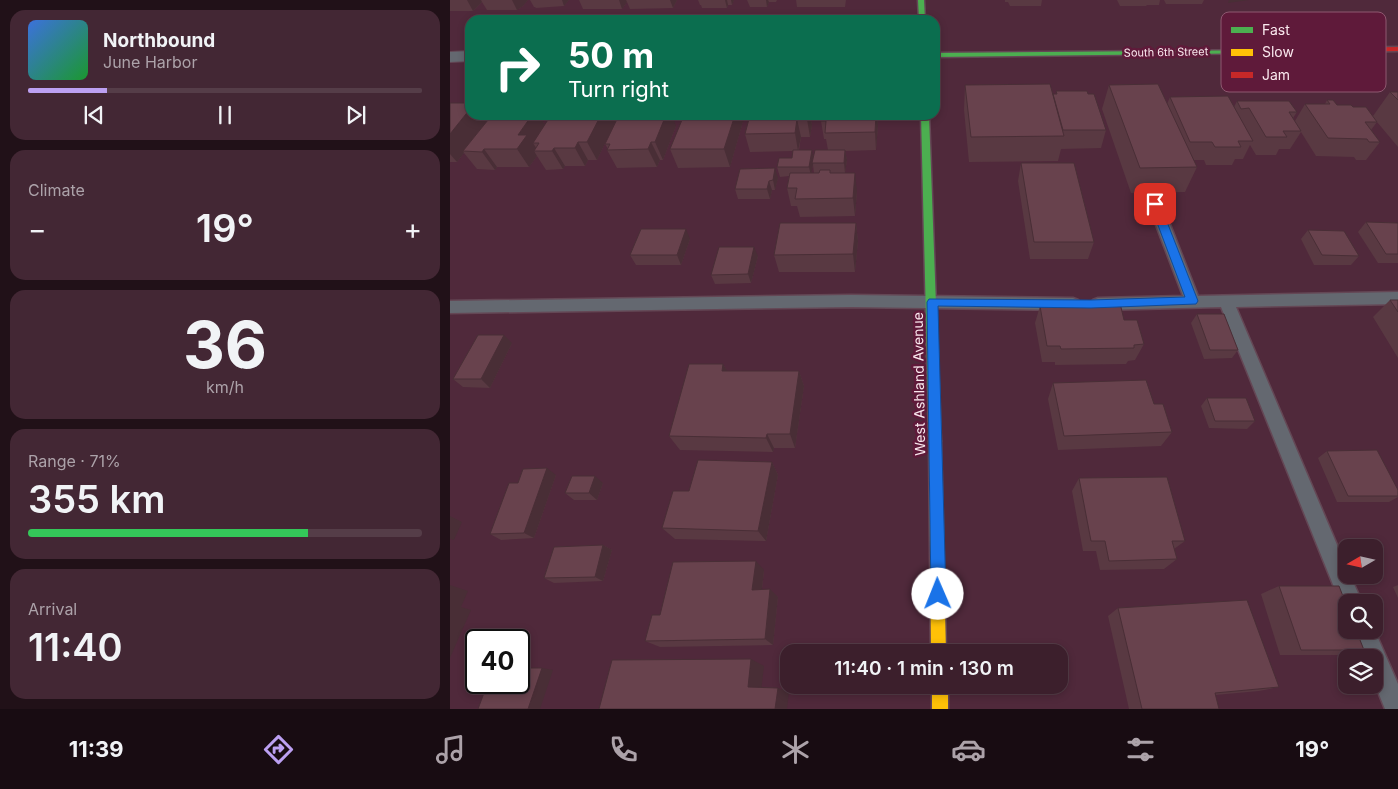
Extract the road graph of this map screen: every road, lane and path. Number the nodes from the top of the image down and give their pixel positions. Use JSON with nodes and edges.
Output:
{"nodes":[{"id":1,"x":921,"y":0,"type":"edge"},
{"id":2,"x":922,"y":15,"type":"edge"},
{"id":3,"x":1221,"y":51,"type":"edge"},
{"id":4,"x":940,"y":55,"type":"edge"},
{"id":5,"x":465,"y":56,"type":"edge"},
{"id":6,"x":450,"y":57,"type":"edge"},
{"id":7,"x":925,"y":120,"type":"edge"},
{"id":8,"x":1155,"y":204,"type":"dead end"},
{"id":9,"x":1398,"y":298,"type":"edge"},
{"id":10,"x":1192,"y":301,"type":"junction"},
{"id":11,"x":1226,"y":301,"type":"junction"},
{"id":12,"x":932,"y":302,"type":"junction"},
{"id":13,"x":450,"y":308,"type":"edge"},
{"id":14,"x":1348,"y":594,"type":"edge"},
{"id":15,"x":1367,"y":639,"type":"edge"},
{"id":16,"x":939,"y":644,"type":"edge"},
{"id":17,"x":940,"y":694,"type":"edge"},
{"id":18,"x":940,"y":709,"type":"edge"},
{"id":19,"x":1396,"y":709,"type":"edge"}],
"edges":[{"from":1,"to":2,"type":"street"},
{"from":3,"to":4,"type":"street","name":"South 6th Street"},
{"from":5,"to":6,"type":"street"},
{"from":7,"to":12,"type":"street","name":"West Ashland Avenue"},
{"from":8,"to":10,"type":"lane"},
{"from":9,"to":11,"type":"lane"},
{"from":10,"to":11,"type":"lane"},
{"from":10,"to":12,"type":"lane"},
{"from":11,"to":14,"type":"lane"},
{"from":12,"to":13,"type":"lane"},
{"from":12,"to":16,"type":"street","name":"West Ashland Avenue"},
{"from":15,"to":19,"type":"lane"},
{"from":17,"to":18,"type":"street"}]}
